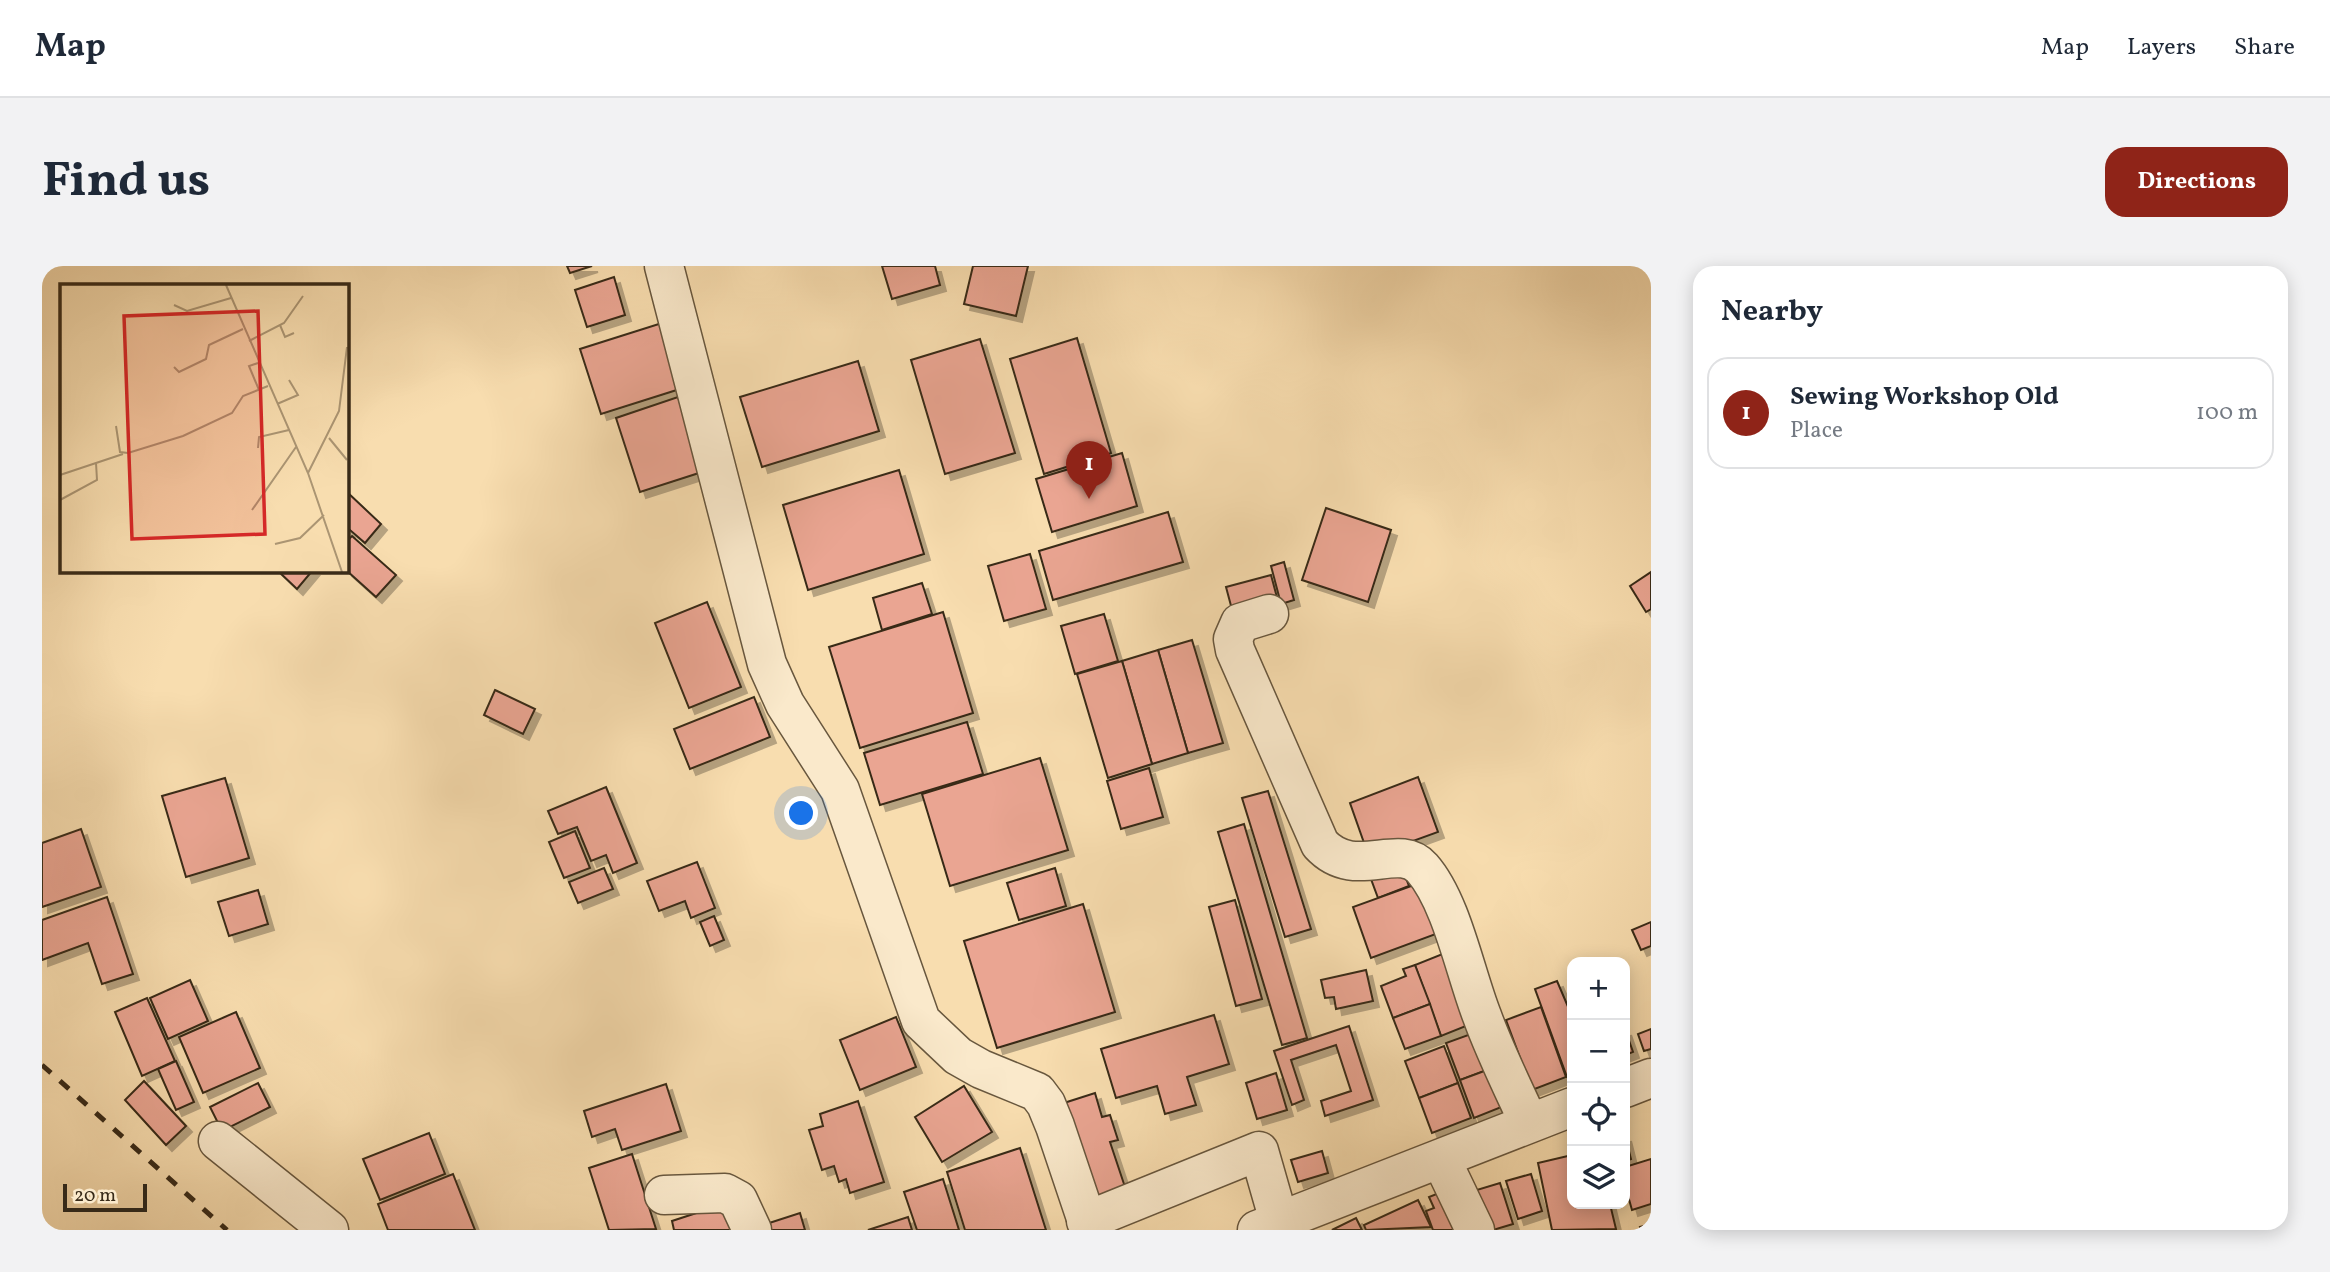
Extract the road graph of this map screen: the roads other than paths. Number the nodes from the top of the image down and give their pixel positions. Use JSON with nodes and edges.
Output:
{"nodes":[{"id":1,"x":664,"y":266,"type":"edge"},
{"id":2,"x":1269,"y":614,"type":"dead end"},
{"id":3,"x":1651,"y":1078,"type":"edge"},
{"id":4,"x":1630,"y":1086,"type":"edge"},
{"id":5,"x":1567,"y":1109,"type":"edge"},
{"id":6,"x":1529,"y":1123,"type":"junction"},
{"id":7,"x":218,"y":1141,"type":"dead end"},
{"id":8,"x":1441,"y":1159,"type":"junction"},
{"id":9,"x":664,"y":1195,"type":"dead end"},
{"id":10,"x":1088,"y":1226,"type":"edge"},
{"id":11,"x":1268,"y":1226,"type":"edge"},
{"id":12,"x":329,"y":1230,"type":"edge"},
{"id":13,"x":752,"y":1230,"type":"edge"},
{"id":14,"x":1475,"y":1230,"type":"edge"}],
"edges":[{"from":1,"to":10,"type":"street"},
{"from":2,"to":6,"type":"street"},
{"from":3,"to":4,"type":"street"},
{"from":5,"to":6,"type":"street"},
{"from":6,"to":8,"type":"street"},
{"from":7,"to":12,"type":"street"},
{"from":8,"to":11,"type":"street"},
{"from":8,"to":14,"type":"street"},
{"from":9,"to":13,"type":"street"},
{"from":10,"to":11,"type":"street"}]}
